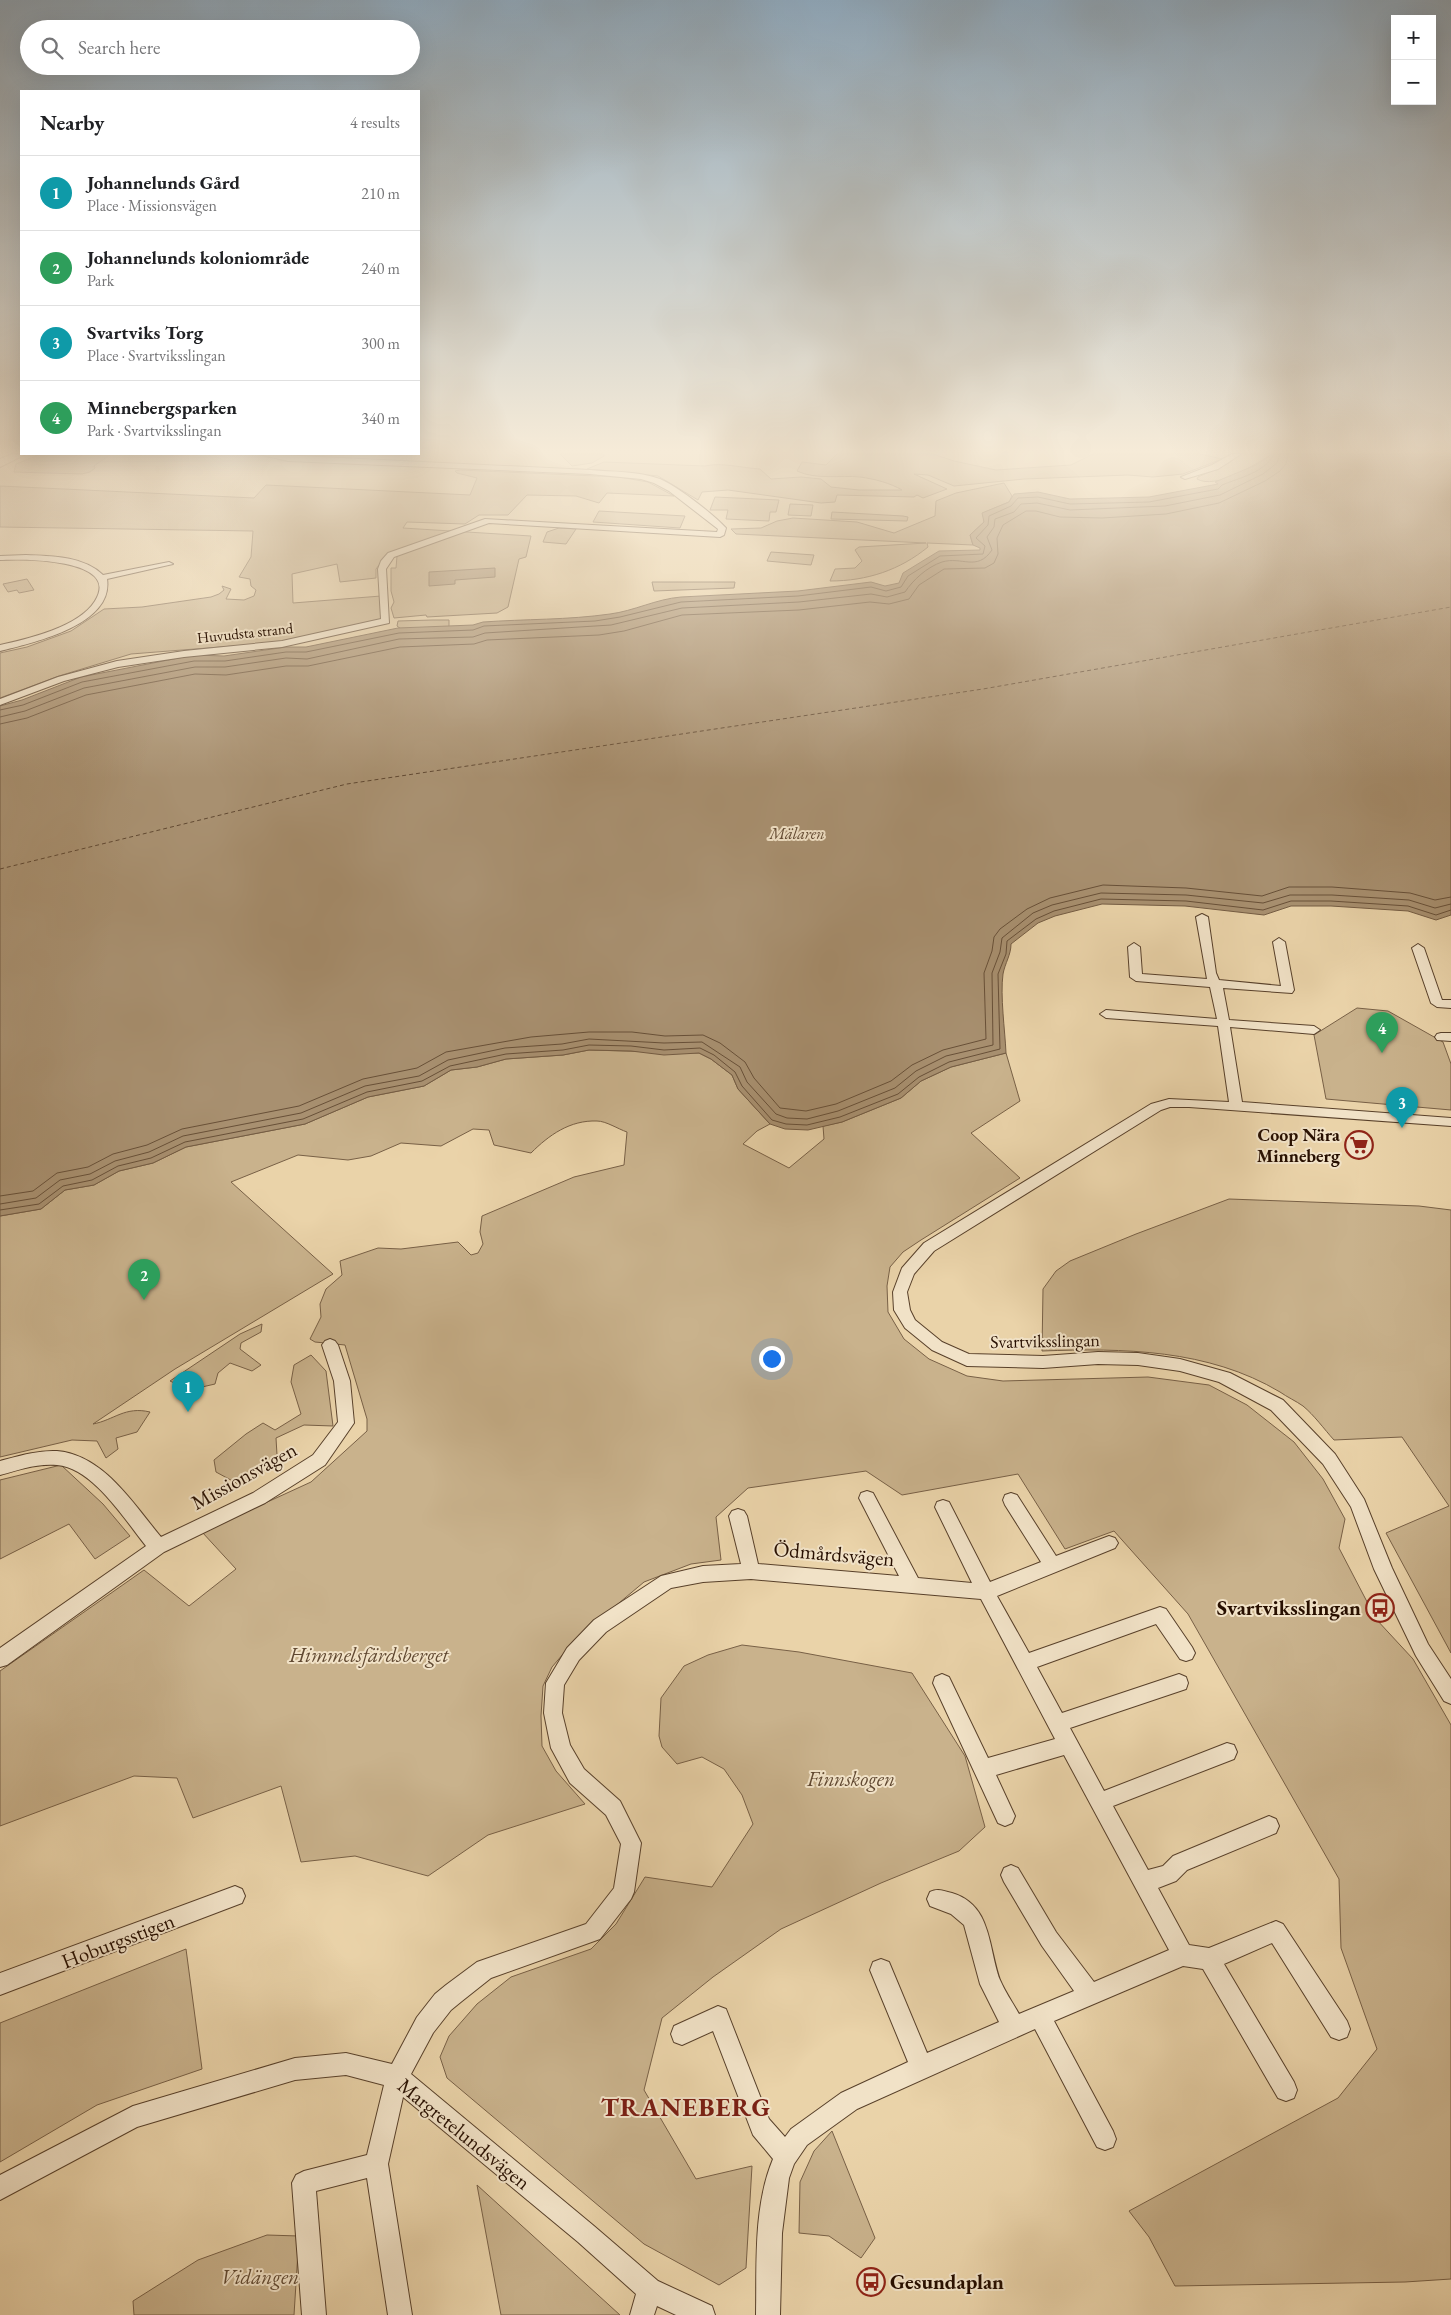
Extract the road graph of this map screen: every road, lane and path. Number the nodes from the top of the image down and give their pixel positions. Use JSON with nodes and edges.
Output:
{"nodes":[{"id":1,"x":68,"y":562,"type":"edge"},
{"id":2,"x":385,"y":562,"type":"edge"},
{"id":3,"x":168,"y":564,"type":"dead end"},
{"id":4,"x":100,"y":578,"type":"junction"},
{"id":5,"x":0,"y":648,"type":"edge"},
{"id":6,"x":0,"y":702,"type":"edge"},
{"id":7,"x":1202,"y":917,"type":"dead end"},
{"id":8,"x":1279,"y":942,"type":"dead end"},
{"id":9,"x":1134,"y":948,"type":"dead end"},
{"id":10,"x":1418,"y":948,"type":"dead end"},
{"id":11,"x":1215,"y":984,"type":"junction"},
{"id":12,"x":1451,"y":1004,"type":"edge"},
{"id":13,"x":1106,"y":1014,"type":"dead end"},
{"id":14,"x":1223,"y":1022,"type":"junction"},
{"id":15,"x":1314,"y":1030,"type":"dead end"},
{"id":16,"x":1236,"y":1106,"type":"junction"},
{"id":17,"x":1451,"y":1122,"type":"edge"},
{"id":18,"x":330,"y":1345,"type":"dead end"},
{"id":19,"x":0,"y":1468,"type":"edge"},
{"id":20,"x":867,"y":1498,"type":"dead end"},
{"id":21,"x":1011,"y":1500,"type":"dead end"},
{"id":22,"x":943,"y":1507,"type":"dead end"},
{"id":23,"x":738,"y":1516,"type":"dead end"},
{"id":24,"x":1109,"y":1543,"type":"dead end"},
{"id":25,"x":158,"y":1547,"type":"junction"},
{"id":26,"x":1053,"y":1566,"type":"junction"},
{"id":27,"x":751,"y":1571,"type":"junction"},
{"id":28,"x":912,"y":1585,"type":"junction"},
{"id":29,"x":986,"y":1592,"type":"junction"},
{"id":30,"x":1186,"y":1653,"type":"dead end"},
{"id":31,"x":0,"y":1659,"type":"edge"},
{"id":32,"x":1025,"y":1663,"type":"junction"},
{"id":33,"x":942,"y":1683,"type":"dead end"},
{"id":34,"x":1179,"y":1683,"type":"dead end"},
{"id":35,"x":1451,"y":1695,"type":"edge"},
{"id":36,"x":1057,"y":1724,"type":"junction"},
{"id":37,"x":1068,"y":1744,"type":"junction"},
{"id":38,"x":1227,"y":1752,"type":"dead end"},
{"id":39,"x":983,"y":1769,"type":"junction"},
{"id":40,"x":1100,"y":1802,"type":"junction"},
{"id":41,"x":1005,"y":1816,"type":"dead end"},
{"id":42,"x":1269,"y":1826,"type":"dead end"},
{"id":43,"x":1012,"y":1875,"type":"dead end"},
{"id":44,"x":1143,"y":1882,"type":"junction"},
{"id":45,"x":235,"y":1896,"type":"dead end"},
{"id":46,"x":938,"y":1899,"type":"dead end"},
{"id":47,"x":1183,"y":1955,"type":"junction"},
{"id":48,"x":1209,"y":1959,"type":"junction"},
{"id":49,"x":881,"y":1970,"type":"dead end"},
{"id":50,"x":0,"y":1984,"type":"edge"},
{"id":51,"x":1090,"y":1995,"type":"junction"},
{"id":52,"x":1040,"y":2016,"type":"junction"},
{"id":53,"x":1014,"y":2028,"type":"junction"},
{"id":54,"x":1339,"y":2029,"type":"dead end"},
{"id":55,"x":682,"y":2034,"type":"dead end"},
{"id":56,"x":922,"y":2068,"type":"junction"},
{"id":57,"x":397,"y":2077,"type":"junction"},
{"id":58,"x":1286,"y":2090,"type":"dead end"},
{"id":59,"x":1105,"y":2139,"type":"dead end"},
{"id":60,"x":786,"y":2156,"type":"junction"},
{"id":61,"x":376,"y":2164,"type":"junction"},
{"id":62,"x":0,"y":2188,"type":"edge"},
{"id":63,"x":649,"y":2290,"type":"junction"},
{"id":64,"x":314,"y":2315,"type":"edge"},
{"id":65,"x":400,"y":2315,"type":"edge"},
{"id":66,"x":642,"y":2315,"type":"edge"},
{"id":67,"x":703,"y":2315,"type":"edge"},
{"id":68,"x":768,"y":2315,"type":"edge"}],
"edges":[{"from":1,"to":4,"type":"street"},
{"from":2,"to":6,"type":"street","name":"Huvudsta strand"},
{"from":3,"to":4,"type":"street"},
{"from":4,"to":5,"type":"street"},
{"from":7,"to":11,"type":"street"},
{"from":8,"to":11,"type":"street"},
{"from":9,"to":11,"type":"street"},
{"from":10,"to":12,"type":"street"},
{"from":11,"to":14,"type":"street"},
{"from":13,"to":14,"type":"street"},
{"from":14,"to":15,"type":"street"},
{"from":14,"to":16,"type":"street"},
{"from":16,"to":17,"type":"street","name":"Svartviksslingan"},
{"from":16,"to":35,"type":"street","name":"Svartviksslingan"},
{"from":18,"to":25,"type":"street","name":"Missionsvägen"},
{"from":19,"to":25,"type":"street"},
{"from":20,"to":28,"type":"street","name":"Ödmårdsvägen"},
{"from":21,"to":26,"type":"street"},
{"from":22,"to":29,"type":"street"},
{"from":23,"to":27,"type":"street","name":"Ödmårdsvägen"},
{"from":24,"to":26,"type":"street","name":"Ödmårdsvägen"},
{"from":25,"to":31,"type":"street","name":"Missionsvägen"},
{"from":26,"to":29,"type":"street","name":"Ödmårdsvägen"},
{"from":27,"to":28,"type":"street","name":"Ödmårdsvägen"},
{"from":27,"to":57,"type":"street","name":"Ödmårdsvägen"},
{"from":28,"to":29,"type":"street","name":"Ödmårdsvägen"},
{"from":29,"to":32,"type":"street"},
{"from":30,"to":32,"type":"street"},
{"from":32,"to":36,"type":"street"},
{"from":33,"to":39,"type":"street"},
{"from":34,"to":36,"type":"street"},
{"from":36,"to":37,"type":"street"},
{"from":37,"to":39,"type":"street"},
{"from":37,"to":40,"type":"street"},
{"from":38,"to":40,"type":"street"},
{"from":39,"to":41,"type":"street"},
{"from":40,"to":44,"type":"street"},
{"from":42,"to":44,"type":"street"},
{"from":43,"to":51,"type":"street"},
{"from":44,"to":47,"type":"street"},
{"from":45,"to":50,"type":"street","name":"Hoburgsstigen"},
{"from":46,"to":53,"type":"street"},
{"from":47,"to":48,"type":"street"},
{"from":47,"to":51,"type":"street"},
{"from":48,"to":54,"type":"street"},
{"from":48,"to":58,"type":"street"},
{"from":49,"to":56,"type":"street"},
{"from":51,"to":52,"type":"street"},
{"from":52,"to":53,"type":"street"},
{"from":52,"to":59,"type":"street"},
{"from":53,"to":56,"type":"street"},
{"from":55,"to":60,"type":"street"},
{"from":56,"to":60,"type":"street"},
{"from":57,"to":61,"type":"street","name":"Ödmårdsvägen"},
{"from":57,"to":62,"type":"street","name":"Margretelundsvägen"},
{"from":57,"to":63,"type":"street","name":"Margretelundsvägen"},
{"from":60,"to":68,"type":"street"},
{"from":61,"to":64,"type":"street"},
{"from":61,"to":65,"type":"street"},
{"from":63,"to":66,"type":"street"},
{"from":63,"to":67,"type":"street","name":"Margretelundsvägen"}]}
